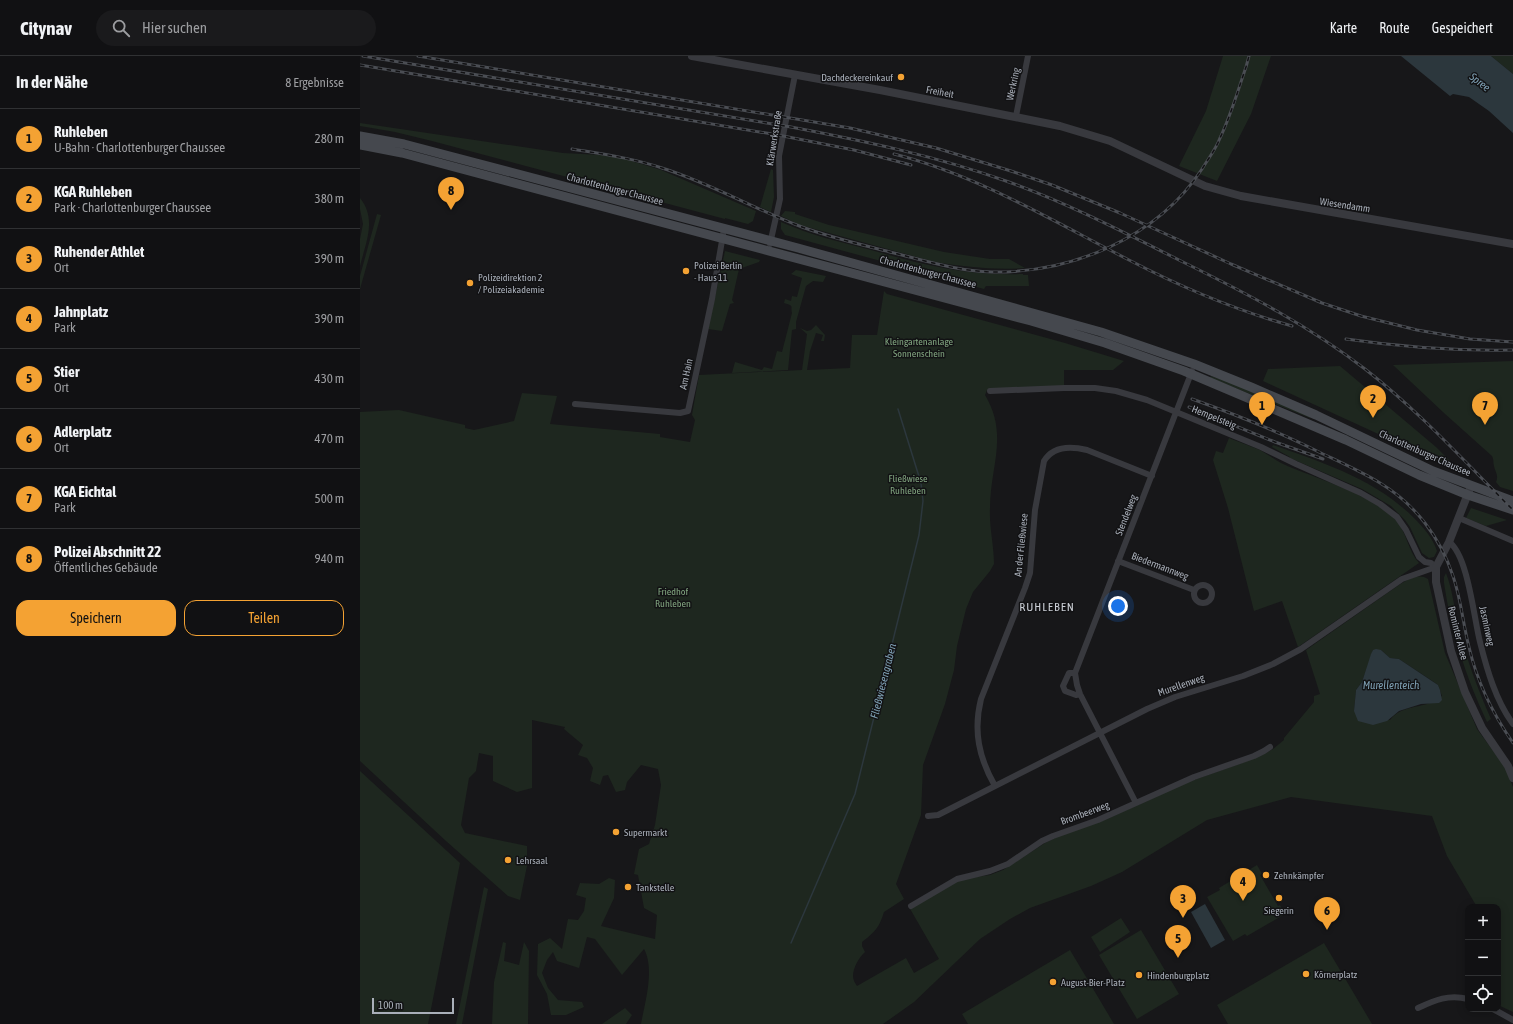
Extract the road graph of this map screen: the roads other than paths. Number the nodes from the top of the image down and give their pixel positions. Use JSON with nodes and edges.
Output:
{"nodes":[{"id":1,"x":692,"y":56,"type":"edge"},
{"id":2,"x":1028,"y":56,"type":"edge"},
{"id":3,"x":795,"y":75,"type":"junction"},
{"id":4,"x":1016,"y":116,"type":"junction"},
{"id":5,"x":360,"y":136,"type":"edge"},
{"id":6,"x":360,"y":144,"type":"edge"},
{"id":7,"x":1177,"y":174,"type":"joint"},
{"id":8,"x":724,"y":229,"type":"junction"},
{"id":9,"x":723,"y":239,"type":"junction"},
{"id":10,"x":770,"y":241,"type":"junction"},
{"id":11,"x":1513,"y":244,"type":"edge"},
{"id":12,"x":768,"y":251,"type":"junction"},
{"id":13,"x":1194,"y":364,"type":"junction"},
{"id":14,"x":1191,"y":374,"type":"junction"},
{"id":15,"x":990,"y":391,"type":"dead end"},
{"id":16,"x":575,"y":404,"type":"dead end"},
{"id":17,"x":1177,"y":412,"type":"junction"},
{"id":18,"x":1152,"y":476,"type":"junction"},
{"id":19,"x":1471,"y":486,"type":"junction"},
{"id":20,"x":1468,"y":496,"type":"junction"},
{"id":21,"x":1513,"y":501,"type":"edge"},
{"id":22,"x":1513,"y":510,"type":"edge"},
{"id":23,"x":1459,"y":518,"type":"junction"},
{"id":24,"x":1513,"y":541,"type":"edge"},
{"id":25,"x":1449,"y":542,"type":"junction"},
{"id":26,"x":1118,"y":561,"type":"junction"},
{"id":27,"x":1436,"y":567,"type":"junction"},
{"id":28,"x":1194,"y":590,"type":"dead end"},
{"id":29,"x":1075,"y":672,"type":"junction"},
{"id":30,"x":1080,"y":694,"type":"junction"},
{"id":31,"x":1510,"y":713,"type":"edge"},
{"id":32,"x":1513,"y":724,"type":"edge"},
{"id":33,"x":1101,"y":732,"type":"junction"},
{"id":34,"x":1270,"y":746,"type":"dead end"},
{"id":35,"x":1513,"y":778,"type":"edge"},
{"id":36,"x":995,"y":786,"type":"junction"},
{"id":37,"x":1136,"y":803,"type":"junction"},
{"id":38,"x":928,"y":816,"type":"dead end"},
{"id":39,"x":911,"y":906,"type":"dead end"},
{"id":40,"x":1465,"y":999,"type":"edge"},
{"id":41,"x":1418,"y":1008,"type":"dead end"},
{"id":42,"x":1498,"y":1012,"type":"edge"},
{"id":43,"x":1513,"y":1020,"type":"edge"}],
"edges":[{"from":1,"to":3,"type":"street","name":"Freiheit"},
{"from":2,"to":4,"type":"street","name":"Werkring"},
{"from":3,"to":4,"type":"street","name":"Freiheit"},
{"from":3,"to":10,"type":"street","name":"Klärwerkstraße"},
{"from":4,"to":7,"type":"street","name":"Freiheit"},
{"from":5,"to":8,"type":"main road","name":"Charlottenburger Chaussee"},
{"from":6,"to":9,"type":"main road","name":"Charlottenburger Chaussee"},
{"from":7,"to":11,"type":"street","name":"Wiesendamm"},
{"from":8,"to":9,"type":"street","name":"Am Hain"},
{"from":8,"to":10,"type":"main road","name":"Charlottenburger Chaussee"},
{"from":9,"to":12,"type":"main road","name":"Charlottenburger Chaussee"},
{"from":9,"to":16,"type":"street","name":"Am Hain"},
{"from":10,"to":12,"type":"street","name":"Klärwerkstraße"},
{"from":10,"to":13,"type":"main road","name":"Charlottenburger Chaussee"},
{"from":12,"to":14,"type":"main road","name":"Charlottenburger Chaussee"},
{"from":13,"to":14,"type":"street","name":"Stendelweg"},
{"from":13,"to":19,"type":"main road","name":"Charlottenburger Chaussee"},
{"from":14,"to":17,"type":"street","name":"Stendelweg"},
{"from":14,"to":20,"type":"main road","name":"Charlottenburger Chaussee"},
{"from":15,"to":17,"type":"street","name":"Hempelsteig"},
{"from":17,"to":18,"type":"street","name":"Stendelweg"},
{"from":17,"to":27,"type":"street","name":"Hempelsteig"},
{"from":18,"to":26,"type":"street","name":"Stendelweg"},
{"from":18,"to":36,"type":"street","name":"An der Fließwiese"},
{"from":19,"to":20,"type":"street"},
{"from":19,"to":21,"type":"main road","name":"Charlottenburger Chaussee"},
{"from":20,"to":22,"type":"main road","name":"Charlottenburger Chaussee"},
{"from":20,"to":23,"type":"street"},
{"from":23,"to":24,"type":"street"},
{"from":23,"to":25,"type":"street"},
{"from":25,"to":27,"type":"street"},
{"from":25,"to":31,"type":"street","name":"Jasminweg"},
{"from":26,"to":28,"type":"street","name":"Biedermannweg"},
{"from":26,"to":29,"type":"street","name":"Stendelweg"},
{"from":27,"to":33,"type":"street","name":"Murellenweg"},
{"from":27,"to":35,"type":"street","name":"Rominter Allee"},
{"from":29,"to":30,"type":"street"},
{"from":29,"to":30,"type":"street","name":"Stendelweg"},
{"from":30,"to":33,"type":"street"},
{"from":31,"to":32,"type":"street","name":"Jasminweg"},
{"from":33,"to":36,"type":"street","name":"Murellenweg"},
{"from":33,"to":37,"type":"street"},
{"from":34,"to":37,"type":"street","name":"Brombeerweg"},
{"from":36,"to":38,"type":"street","name":"Murellenweg"},
{"from":37,"to":39,"type":"street","name":"Brombeerweg"},
{"from":40,"to":41,"type":"street"},
{"from":42,"to":43,"type":"street"}]}
